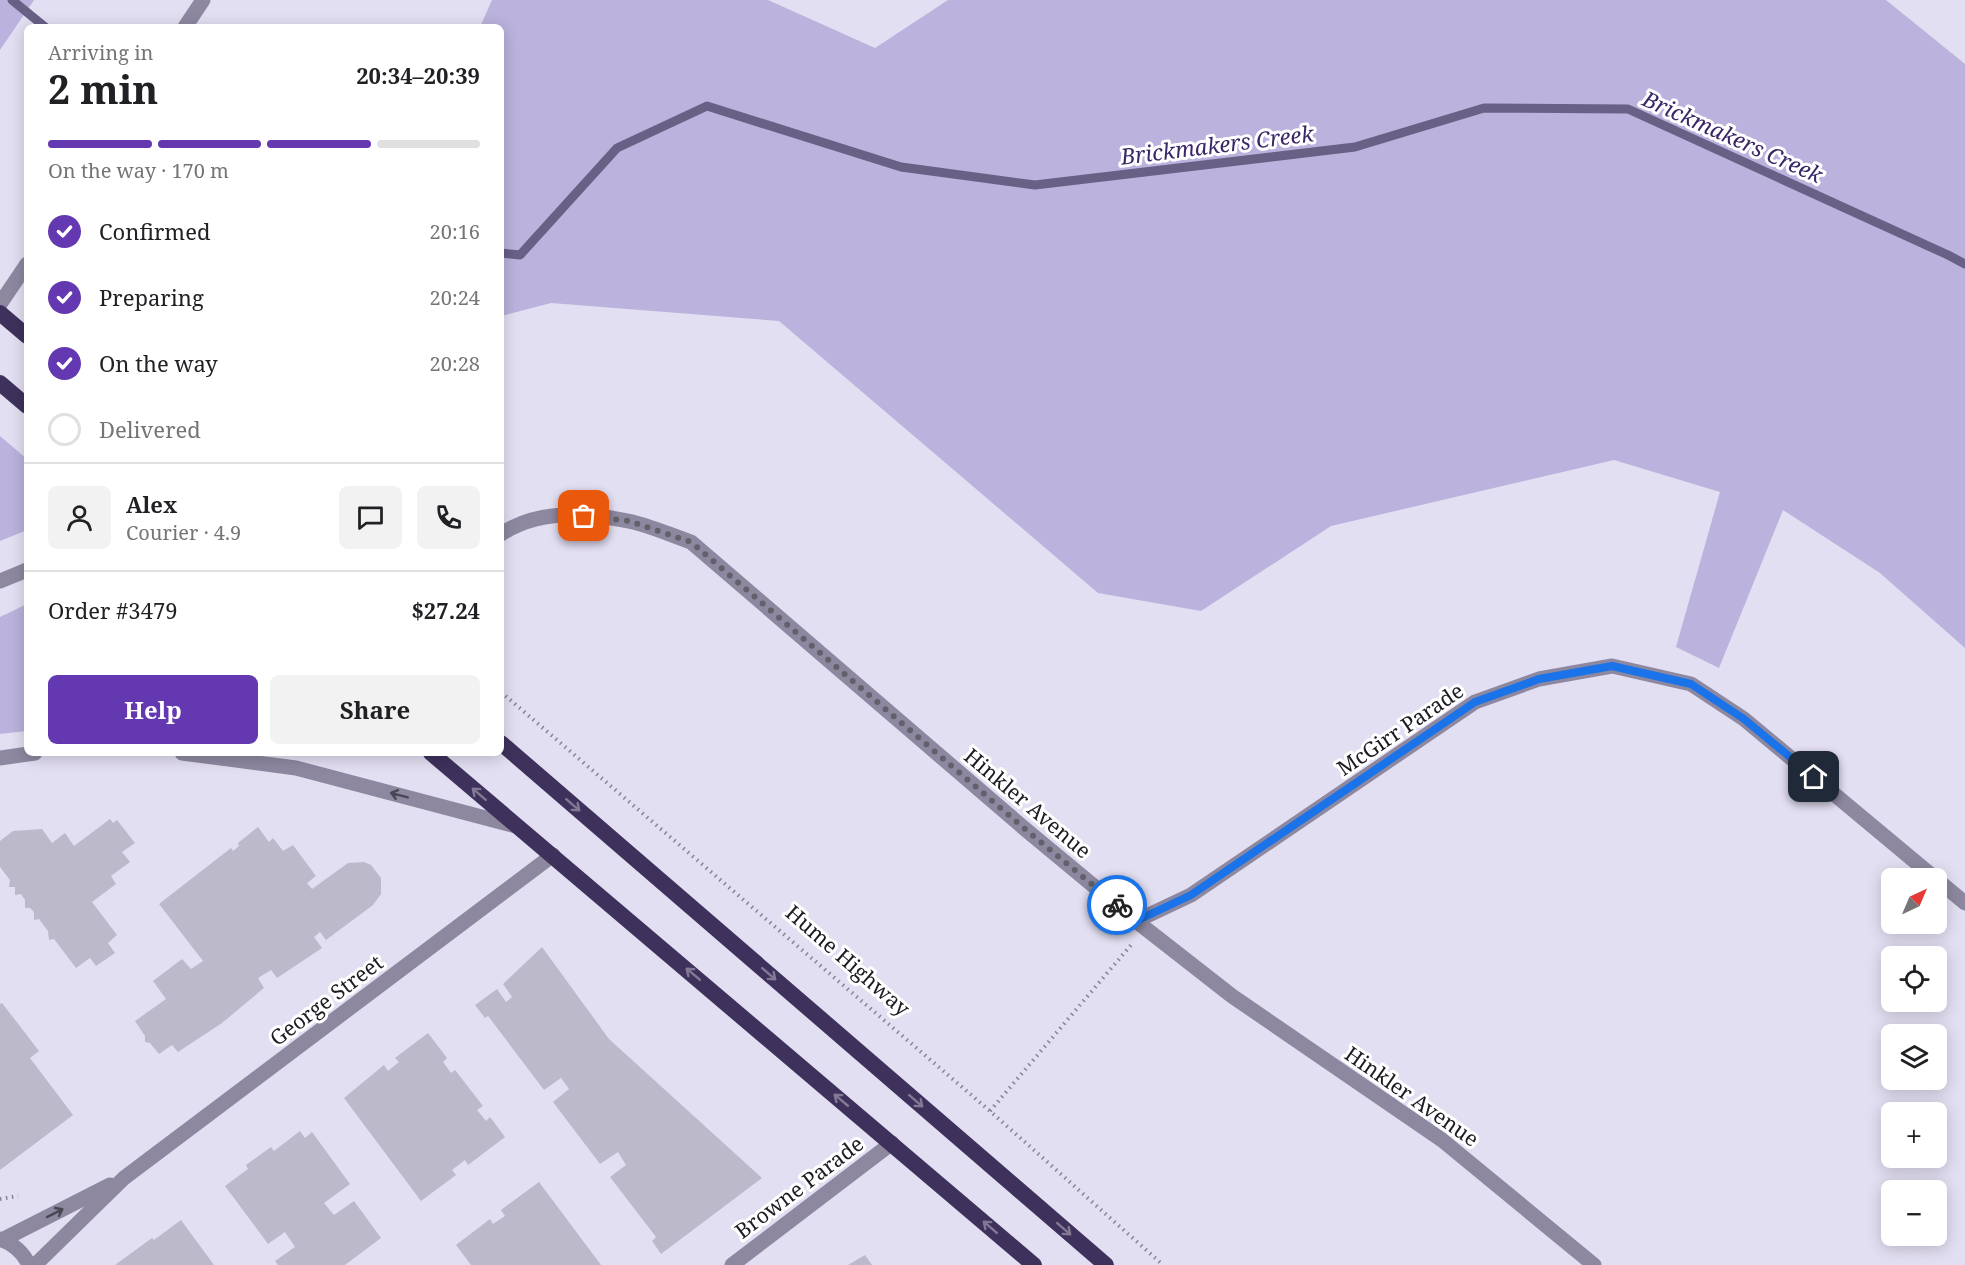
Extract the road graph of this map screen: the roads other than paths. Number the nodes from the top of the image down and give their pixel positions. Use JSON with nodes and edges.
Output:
{"nodes":[{"id":1,"x":203,"y":0,"type":"edge"},
{"id":2,"x":187,"y":24,"type":"edge"},
{"id":3,"x":24,"y":268,"type":"edge"},
{"id":4,"x":0,"y":304,"type":"edge"},
{"id":5,"x":0,"y":313,"type":"edge"},
{"id":6,"x":24,"y":333,"type":"edge"},
{"id":7,"x":0,"y":383,"type":"edge"},
{"id":8,"x":24,"y":403,"type":"edge"},
{"id":9,"x":504,"y":532,"type":"edge"},
{"id":10,"x":24,"y":571,"type":"edge"},
{"id":11,"x":0,"y":581,"type":"edge"},
{"id":12,"x":504,"y":746,"type":"edge"},
{"id":13,"x":24,"y":755,"type":"edge"},
{"id":14,"x":205,"y":756,"type":"edge"},
{"id":15,"x":434,"y":756,"type":"edge"},
{"id":16,"x":0,"y":758,"type":"edge"},
{"id":17,"x":516,"y":826,"type":"junction"},
{"id":18,"x":553,"y":855,"type":"junction"},
{"id":19,"x":1923,"y":868,"type":"edge"},
{"id":20,"x":1947,"y":888,"type":"edge"},
{"id":21,"x":1965,"y":903,"type":"edge"},
{"id":22,"x":1136,"y":921,"type":"junction"},
{"id":23,"x":892,"y":1143,"type":"junction"},
{"id":24,"x":124,"y":1178,"type":"junction"},
{"id":25,"x":1,"y":1239,"type":"edge"},
{"id":26,"x":29,"y":1265,"type":"edge"},
{"id":27,"x":35,"y":1265,"type":"edge"},
{"id":28,"x":732,"y":1265,"type":"edge"},
{"id":29,"x":1034,"y":1265,"type":"edge"},
{"id":30,"x":1106,"y":1265,"type":"edge"},
{"id":31,"x":1594,"y":1265,"type":"edge"}],
"edges":[{"from":1,"to":2,"type":"street"},
{"from":3,"to":4,"type":"street"},
{"from":5,"to":6,"type":"highway"},
{"from":7,"to":8,"type":"highway"},
{"from":9,"to":22,"type":"street","name":"Hinkler Avenue"},
{"from":10,"to":11,"type":"street"},
{"from":12,"to":30,"type":"highway","one_way":true},
{"from":13,"to":16,"type":"street"},
{"from":17,"to":14,"type":"street","one_way":true},
{"from":17,"to":15,"type":"highway","one_way":true},
{"from":17,"to":18,"type":"highway"},
{"from":23,"to":18,"type":"highway","one_way":true},
{"from":18,"to":24,"type":"street","name":"George Street"},
{"from":19,"to":22,"type":"street","name":"McGirr Parade"},
{"from":20,"to":21,"type":"street","name":"McGirr Parade"},
{"from":22,"to":31,"type":"street","name":"Hinkler Avenue"},
{"from":23,"to":28,"type":"street","name":"Browne Parade"},
{"from":29,"to":23,"type":"highway","one_way":true},
{"from":25,"to":24,"type":"street","name":"George Street","one_way":true},
{"from":24,"to":27,"type":"street","name":"George Street"},
{"from":25,"to":26,"type":"street"}]}
